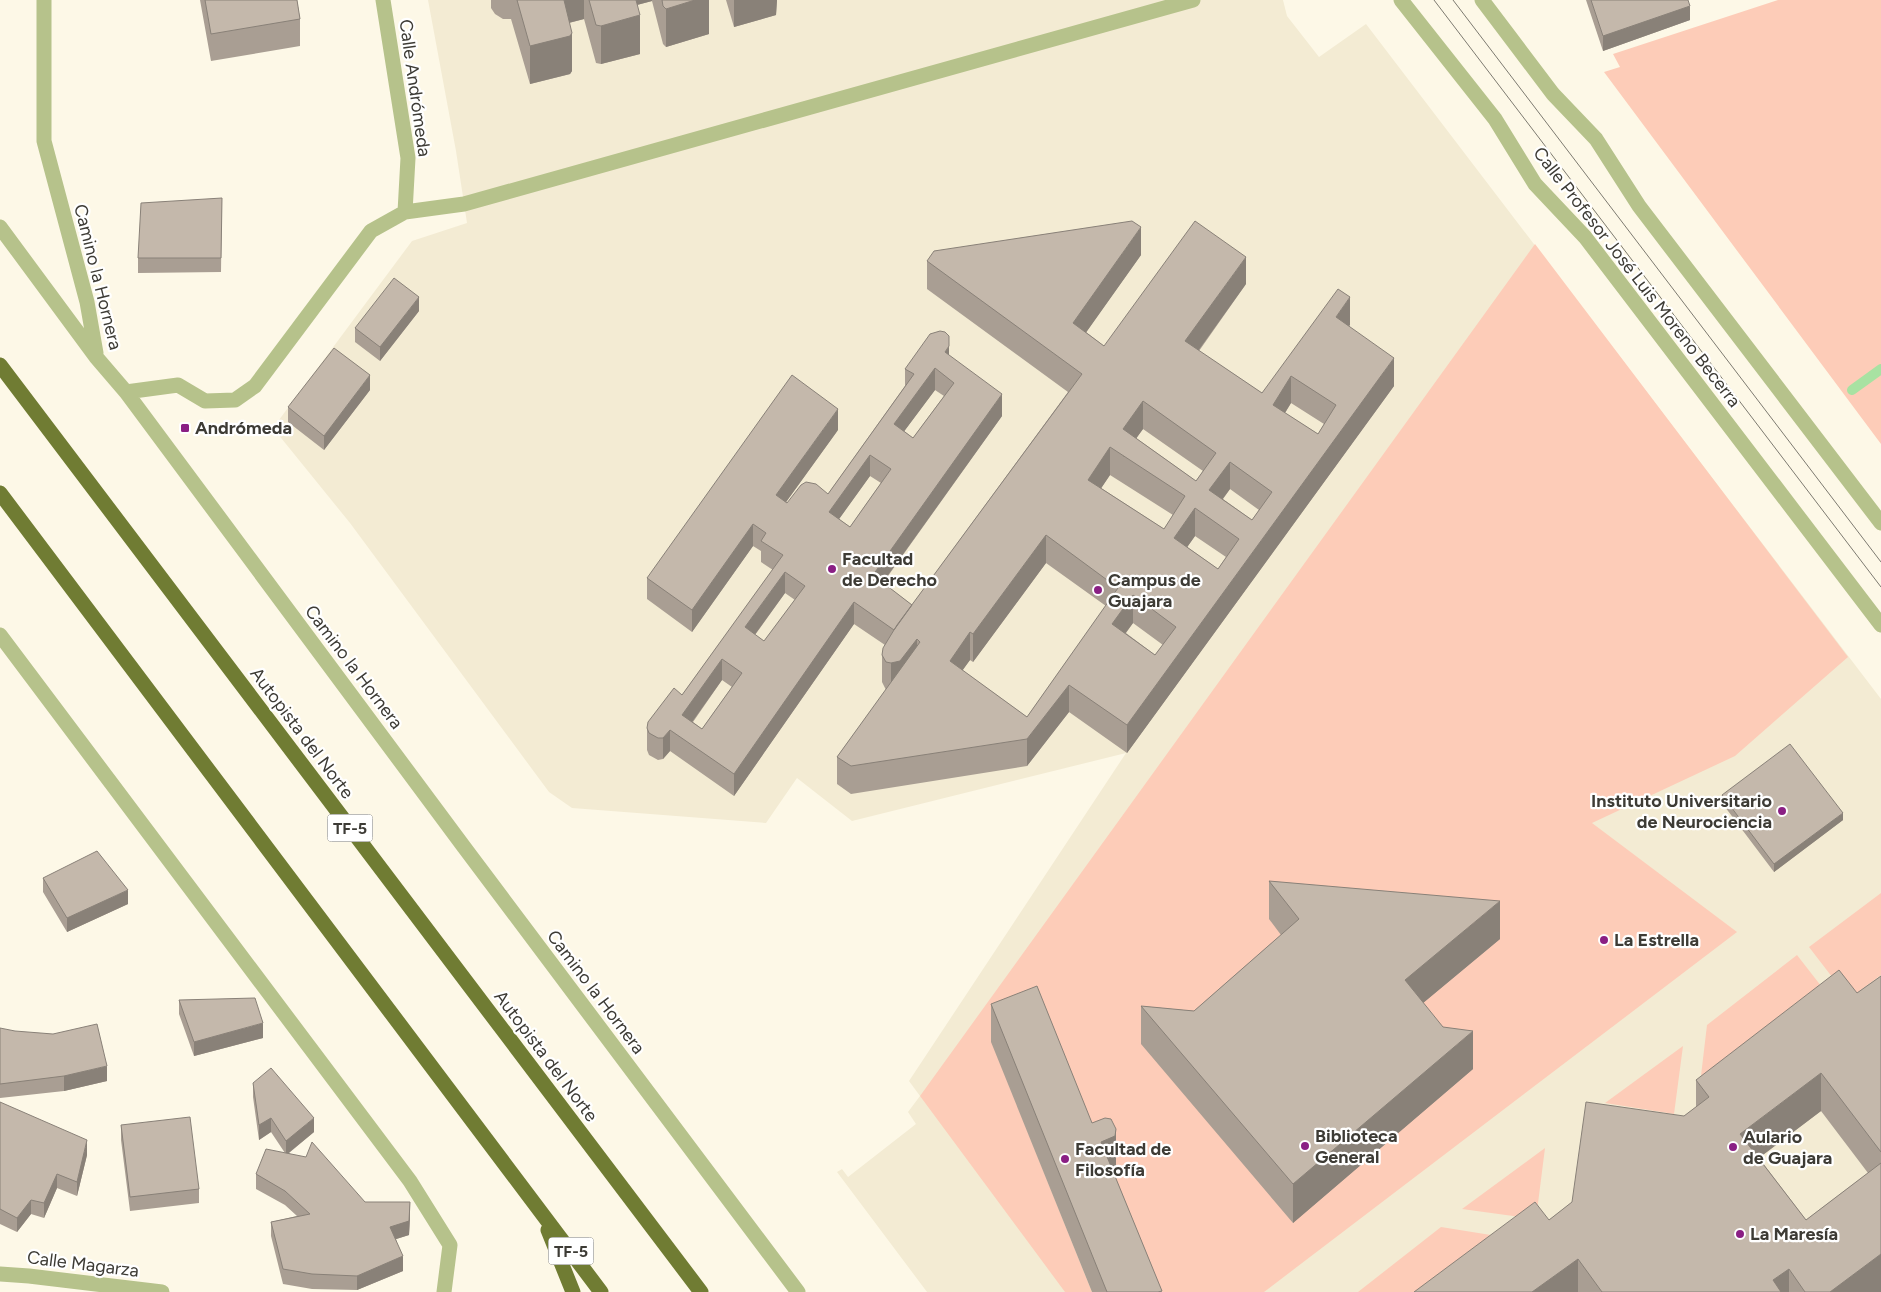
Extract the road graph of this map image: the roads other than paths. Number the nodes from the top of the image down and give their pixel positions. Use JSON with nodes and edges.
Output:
{"nodes":[{"id":1,"x":44,"y":0,"type":"edge"},
{"id":2,"x":384,"y":0,"type":"edge"},
{"id":3,"x":1193,"y":0,"type":"edge"},
{"id":4,"x":1401,"y":0,"type":"edge"},
{"id":5,"x":1482,"y":0,"type":"edge"},
{"id":6,"x":405,"y":212,"type":"junction"},
{"id":7,"x":0,"y":227,"type":"edge"},
{"id":8,"x":96,"y":357,"type":"junction"},
{"id":9,"x":0,"y":365,"type":"edge"},
{"id":10,"x":126,"y":392,"type":"junction"},
{"id":11,"x":0,"y":493,"type":"edge"},
{"id":12,"x":1881,"y":522,"type":"edge"},
{"id":13,"x":1881,"y":625,"type":"edge"},
{"id":14,"x":0,"y":636,"type":"edge"},
{"id":15,"x":540,"y":1210,"type":"junction"},
{"id":16,"x":0,"y":1274,"type":"edge"},
{"id":17,"x":162,"y":1292,"type":"edge"},
{"id":18,"x":444,"y":1292,"type":"edge"},
{"id":19,"x":573,"y":1292,"type":"edge"},
{"id":20,"x":602,"y":1292,"type":"edge"},
{"id":21,"x":701,"y":1292,"type":"edge"},
{"id":22,"x":798,"y":1292,"type":"edge"}],
"edges":[{"from":1,"to":8,"type":"street","name":"Camino la Hornera"},
{"from":2,"to":6,"type":"street","name":"Calle Andrómeda"},
{"from":3,"to":6,"type":"street"},
{"from":4,"to":13,"type":"street","name":"Calle Profesor José Luis Moreno Becerra"},
{"from":5,"to":12,"type":"street"},
{"from":6,"to":10,"type":"street"},
{"from":7,"to":8,"type":"street"},
{"from":8,"to":10,"type":"street","name":"Camino la Hornera"},
{"from":9,"to":21,"type":"highway","name":"Autopista del Norte","number":"TF-5"},
{"from":10,"to":22,"type":"street","name":"Camino la Hornera"},
{"from":11,"to":15,"type":"highway","number":"TF-5"},
{"from":14,"to":18,"type":"street"},
{"from":15,"to":19,"type":"highway"},
{"from":15,"to":20,"type":"highway","number":"TF-5"},
{"from":16,"to":17,"type":"street","name":"Calle Magarza"}]}
